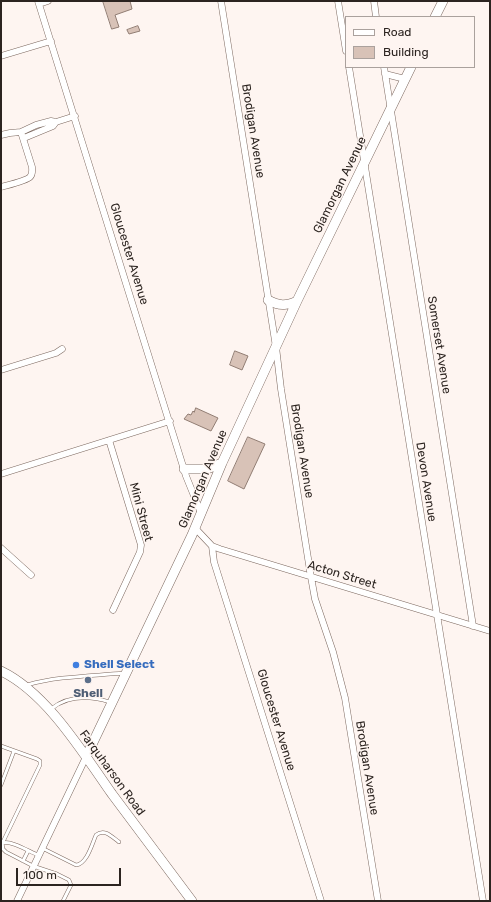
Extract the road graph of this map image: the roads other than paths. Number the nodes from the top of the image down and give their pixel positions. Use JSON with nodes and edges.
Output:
{"nodes":[{"id":1,"x":48,"y":1,"type":"edge"},
{"id":2,"x":221,"y":1,"type":"edge"},
{"id":3,"x":338,"y":1,"type":"edge"},
{"id":4,"x":374,"y":1,"type":"edge"},
{"id":5,"x":443,"y":1,"type":"edge"},
{"id":6,"x":39,"y":2,"type":"edge"},
{"id":7,"x":376,"y":16,"type":"edge"},
{"id":8,"x":436,"y":16,"type":"edge"},
{"id":9,"x":51,"y":41,"type":"junction"},
{"id":10,"x":345,"y":45,"type":"edge"},
{"id":11,"x":1,"y":56,"type":"edge"},
{"id":12,"x":349,"y":68,"type":"edge"},
{"id":13,"x":384,"y":68,"type":"edge"},
{"id":14,"x":410,"y":68,"type":"edge"},
{"id":15,"x":385,"y":74,"type":"junction"},
{"id":16,"x":405,"y":79,"type":"junction"},
{"id":17,"x":390,"y":109,"type":"junction"},
{"id":18,"x":75,"y":116,"type":"junction"},
{"id":19,"x":1,"y":135,"type":"edge"},
{"id":20,"x":23,"y":135,"type":"junction"},
{"id":21,"x":364,"y":162,"type":"junction"},
{"id":22,"x":1,"y":187,"type":"edge"},
{"id":23,"x":268,"y":300,"type":"junction"},
{"id":24,"x":297,"y":301,"type":"junction"},
{"id":25,"x":276,"y":347,"type":"junction"},
{"id":26,"x":62,"y":349,"type":"dead end"},
{"id":27,"x":1,"y":370,"type":"edge"},
{"id":28,"x":170,"y":420,"type":"junction"},
{"id":29,"x":109,"y":440,"type":"junction"},
{"id":30,"x":222,"y":463,"type":"junction"},
{"id":31,"x":184,"y":469,"type":"junction"},
{"id":32,"x":1,"y":474,"type":"edge"},
{"id":33,"x":201,"y":513,"type":"junction"},
{"id":34,"x":195,"y":528,"type":"junction"},
{"id":35,"x":212,"y":546,"type":"junction"},
{"id":36,"x":1,"y":548,"type":"edge"},
{"id":37,"x":31,"y":575,"type":"dead end"},
{"id":38,"x":311,"y":577,"type":"junction"},
{"id":39,"x":113,"y":610,"type":"dead end"},
{"id":40,"x":436,"y":615,"type":"junction"},
{"id":41,"x":473,"y":626,"type":"junction"},
{"id":42,"x":490,"y":631,"type":"edge"},
{"id":43,"x":1,"y":672,"type":"edge"},
{"id":44,"x":126,"y":673,"type":"junction"},
{"id":45,"x":25,"y":686,"type":"junction"},
{"id":46,"x":112,"y":703,"type":"junction"},
{"id":47,"x":49,"y":710,"type":"junction"},
{"id":48,"x":1,"y":746,"type":"edge"},
{"id":49,"x":14,"y":751,"type":"junction"},
{"id":50,"x":86,"y":757,"type":"junction"},
{"id":51,"x":1,"y":785,"type":"edge"},
{"id":52,"x":119,"y":842,"type":"dead end"},
{"id":53,"x":1,"y":844,"type":"edge"},
{"id":54,"x":42,"y":848,"type":"junction"},
{"id":55,"x":28,"y":851,"type":"junction"},
{"id":56,"x":39,"y":856,"type":"junction"},
{"id":57,"x":23,"y":861,"type":"junction"},
{"id":58,"x":34,"y":866,"type":"junction"},
{"id":59,"x":17,"y":901,"type":"edge"},
{"id":60,"x":63,"y":901,"type":"edge"},
{"id":61,"x":192,"y":901,"type":"edge"},
{"id":62,"x":321,"y":901,"type":"edge"},
{"id":63,"x":378,"y":901,"type":"edge"},
{"id":64,"x":482,"y":901,"type":"edge"}],
"edges":[{"from":1,"to":6,"type":"street"},
{"from":2,"to":23,"type":"street","name":"Brodigan Avenue"},
{"from":3,"to":10,"type":"street"},
{"from":4,"to":7,"type":"street"},
{"from":5,"to":8,"type":"street"},
{"from":6,"to":9,"type":"street","name":"Gloucester Avenue"},
{"from":9,"to":11,"type":"street"},
{"from":9,"to":18,"type":"street","name":"Gloucester Avenue"},
{"from":12,"to":21,"type":"street","name":"Devon Avenue"},
{"from":13,"to":15,"type":"street","name":"Somerset Avenue"},
{"from":14,"to":16,"type":"street","name":"Glamorgan Avenue"},
{"from":15,"to":16,"type":"street"},
{"from":15,"to":17,"type":"street","name":"Somerset Avenue"},
{"from":16,"to":17,"type":"street","name":"Glamorgan Avenue"},
{"from":17,"to":21,"type":"street","name":"Glamorgan Avenue"},
{"from":17,"to":41,"type":"street","name":"Somerset Avenue"},
{"from":18,"to":20,"type":"street"},
{"from":18,"to":28,"type":"street","name":"Gloucester Avenue"},
{"from":19,"to":20,"type":"street"},
{"from":20,"to":22,"type":"street"},
{"from":21,"to":24,"type":"street","name":"Glamorgan Avenue"},
{"from":21,"to":40,"type":"street","name":"Devon Avenue"},
{"from":23,"to":24,"type":"street"},
{"from":23,"to":25,"type":"street","name":"Brodigan Avenue"},
{"from":24,"to":25,"type":"street","name":"Glamorgan Avenue"},
{"from":25,"to":30,"type":"street","name":"Glamorgan Avenue"},
{"from":25,"to":38,"type":"street","name":"Brodigan Avenue"},
{"from":26,"to":27,"type":"street"},
{"from":28,"to":29,"type":"street"},
{"from":28,"to":31,"type":"street","name":"Gloucester Avenue"},
{"from":29,"to":32,"type":"street"},
{"from":29,"to":39,"type":"street","name":"Mini Street"},
{"from":30,"to":31,"type":"street"},
{"from":30,"to":33,"type":"street","name":"Glamorgan Avenue"},
{"from":31,"to":33,"type":"street","name":"Gloucester Avenue"},
{"from":33,"to":34,"type":"street","name":"Glamorgan Avenue"},
{"from":34,"to":35,"type":"street","name":"Acton Street"},
{"from":34,"to":44,"type":"street","name":"Glamorgan Avenue"},
{"from":35,"to":38,"type":"street","name":"Acton Street"},
{"from":35,"to":62,"type":"street","name":"Gloucester Avenue"},
{"from":36,"to":37,"type":"street"},
{"from":38,"to":40,"type":"street","name":"Acton Street"},
{"from":38,"to":63,"type":"street","name":"Brodigan Avenue"},
{"from":40,"to":41,"type":"street","name":"Acton Street"},
{"from":40,"to":64,"type":"street","name":"Devon Avenue"},
{"from":41,"to":42,"type":"street","name":"Acton Street"},
{"from":43,"to":45,"type":"street","name":"Farquharson Road"},
{"from":44,"to":45,"type":"lane"},
{"from":44,"to":46,"type":"street","name":"Glamorgan Avenue"},
{"from":45,"to":47,"type":"street","name":"Farquharson Road"},
{"from":46,"to":47,"type":"lane"},
{"from":46,"to":50,"type":"street","name":"Glamorgan Avenue"},
{"from":47,"to":50,"type":"street","name":"Farquharson Road"},
{"from":48,"to":49,"type":"lane"},
{"from":49,"to":51,"type":"lane"},
{"from":49,"to":53,"type":"lane"},
{"from":50,"to":54,"type":"street","name":"Glamorgan Avenue"},
{"from":50,"to":61,"type":"street","name":"Farquharson Road"},
{"from":52,"to":54,"type":"lane"},
{"from":53,"to":55,"type":"lane"},
{"from":53,"to":57,"type":"lane"},
{"from":54,"to":56,"type":"street","name":"Glamorgan Avenue"},
{"from":55,"to":56,"type":"lane"},
{"from":55,"to":57,"type":"lane"},
{"from":56,"to":58,"type":"street","name":"Glamorgan Avenue"},
{"from":57,"to":58,"type":"lane"},
{"from":58,"to":59,"type":"street","name":"Glamorgan Avenue"},
{"from":58,"to":60,"type":"lane"}]}
